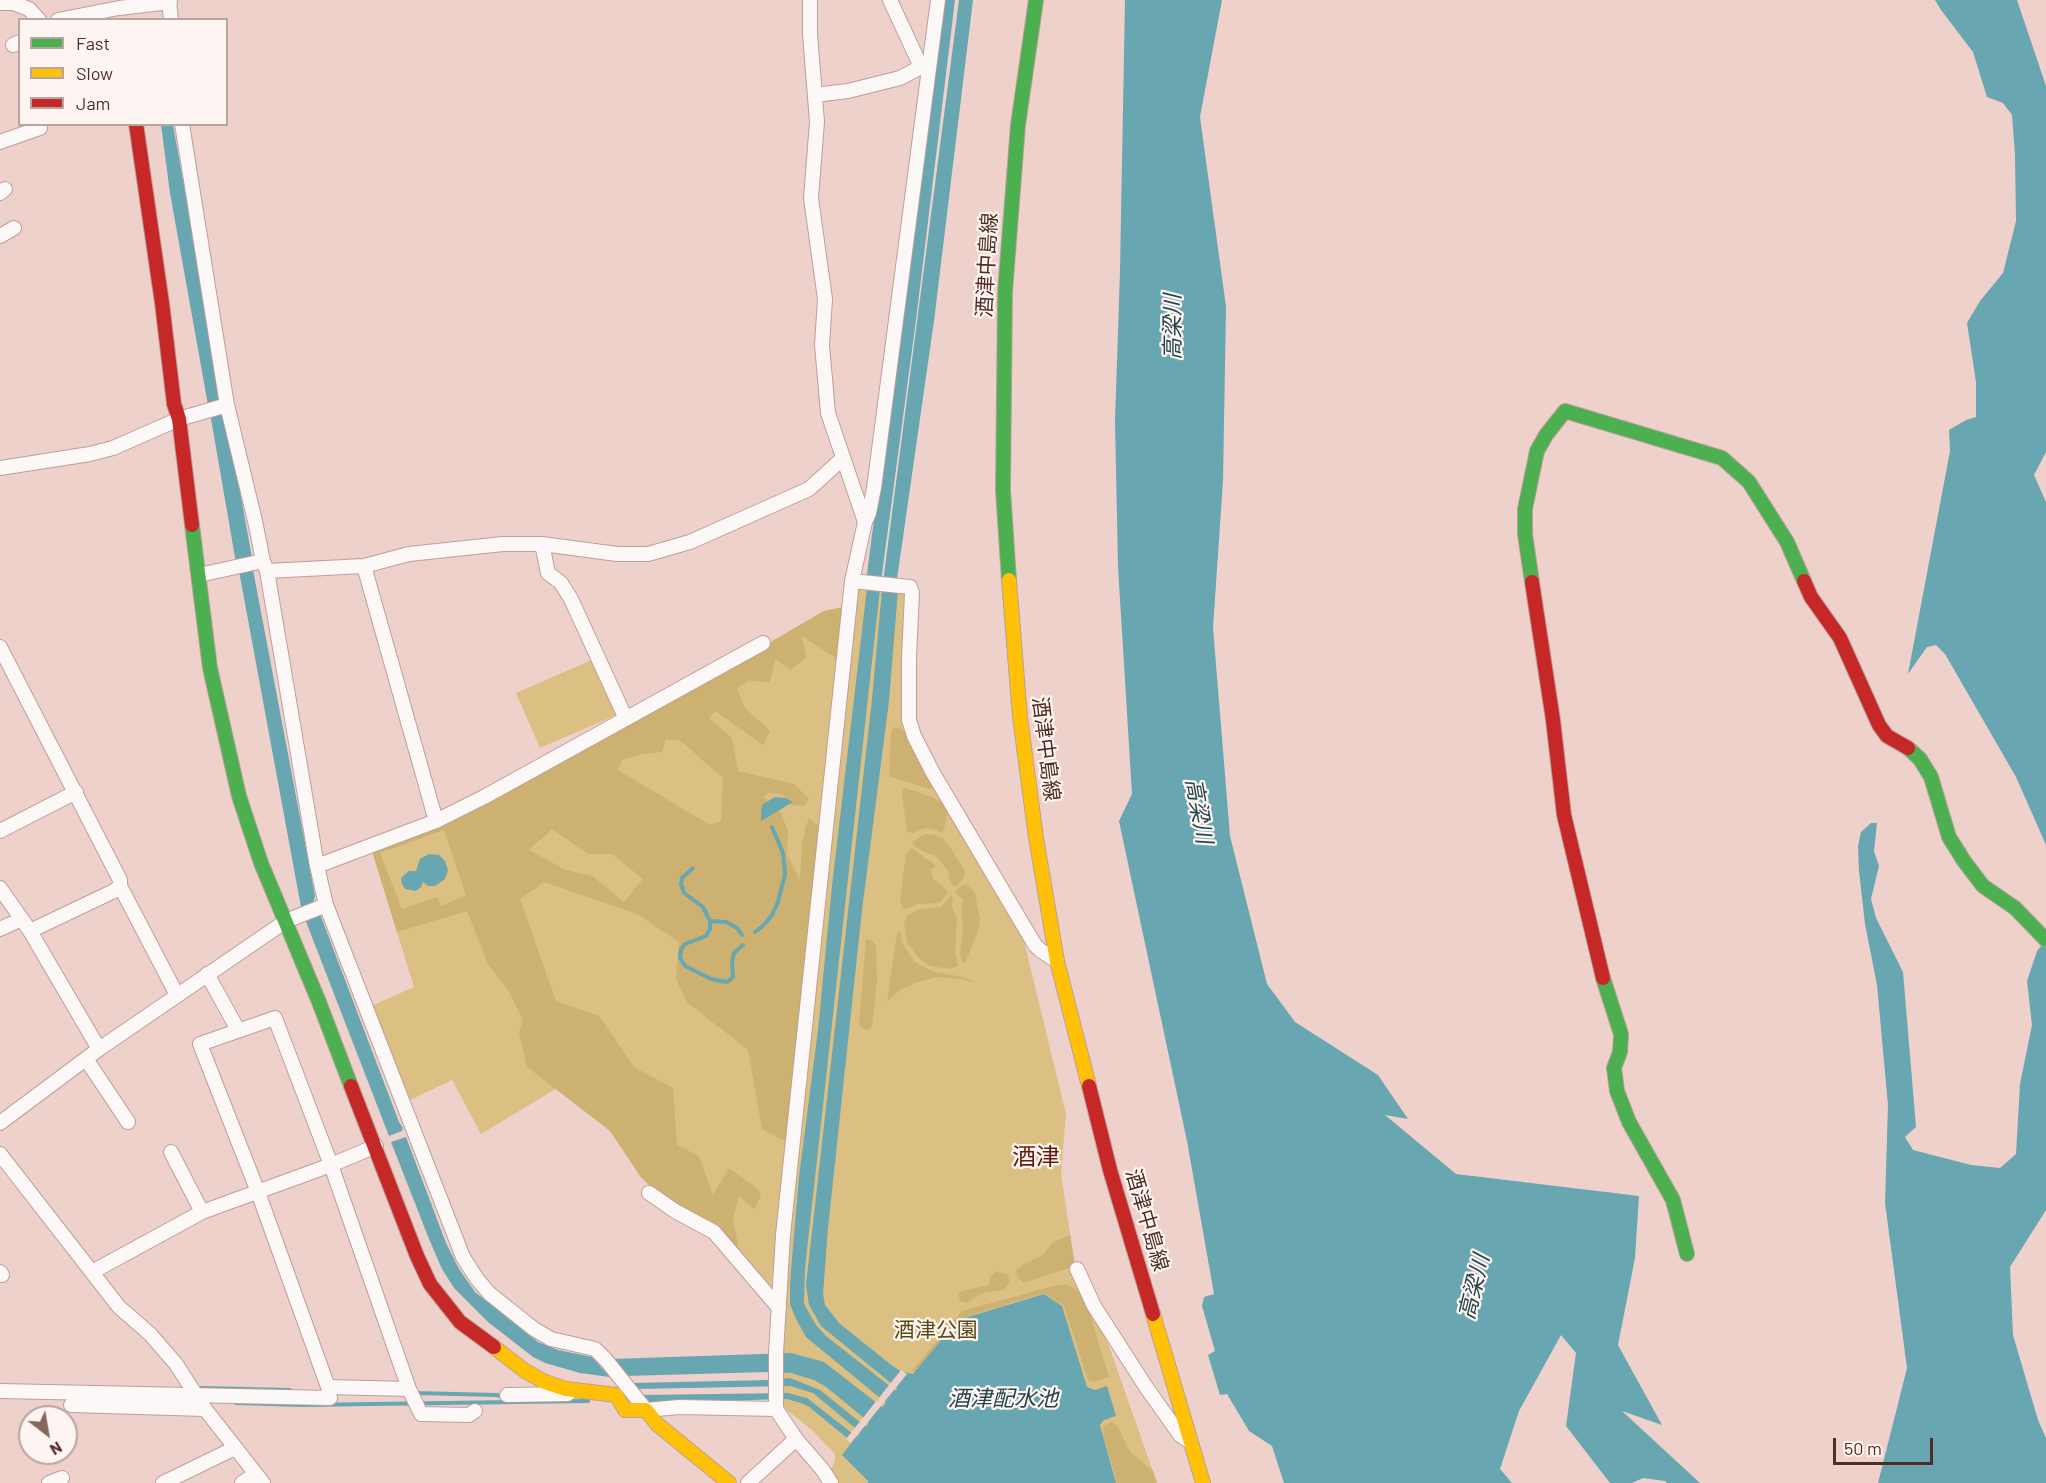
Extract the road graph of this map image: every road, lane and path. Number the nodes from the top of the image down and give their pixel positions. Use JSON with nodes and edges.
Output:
{"nodes":[{"id":1,"x":810,"y":0,"type":"edge"},
{"id":2,"x":890,"y":0,"type":"edge"},
{"id":3,"x":938,"y":0,"type":"edge"},
{"id":4,"x":1036,"y":0,"type":"edge"},
{"id":5,"x":168,"y":2,"type":"edge"},
{"id":6,"x":0,"y":3,"type":"edge"},
{"id":7,"x":119,"y":9,"type":"edge"},
{"id":8,"x":37,"y":18,"type":"edge"},
{"id":9,"x":69,"y":18,"type":"edge"},
{"id":10,"x":171,"y":18,"type":"edge"},
{"id":11,"x":925,"y":68,"type":"junction"},
{"id":12,"x":815,"y":95,"type":"junction"},
{"id":13,"x":136,"y":126,"type":"edge"},
{"id":14,"x":182,"y":126,"type":"edge"},
{"id":15,"x":40,"y":128,"type":"dead end"},
{"id":16,"x":0,"y":142,"type":"edge"},
{"id":17,"x":14,"y":228,"type":"dead end"},
{"id":18,"x":0,"y":236,"type":"edge"},
{"id":19,"x":227,"y":405,"type":"junction"},
{"id":20,"x":179,"y":419,"type":"junction"},
{"id":21,"x":842,"y":459,"type":"junction"},
{"id":22,"x":0,"y":468,"type":"edge"},
{"id":23,"x":864,"y":522,"type":"junction"},
{"id":24,"x":542,"y":544,"type":"junction"},
{"id":25,"x":260,"y":566,"type":"junction"},
{"id":26,"x":364,"y":566,"type":"junction"},
{"id":27,"x":199,"y":575,"type":"junction"},
{"id":28,"x":857,"y":581,"type":"junction"},
{"id":29,"x":763,"y":643,"type":"dead end"},
{"id":30,"x":0,"y":647,"type":"edge"},
{"id":31,"x":626,"y":719,"type":"junction"},
{"id":32,"x":76,"y":792,"type":"junction"},
{"id":33,"x":436,"y":821,"type":"junction"},
{"id":34,"x":0,"y":831,"type":"edge"},
{"id":35,"x":317,"y":866,"type":"junction"},
{"id":36,"x":120,"y":886,"type":"junction"},
{"id":37,"x":0,"y":888,"type":"edge"},
{"id":38,"x":323,"y":906,"type":"junction"},
{"id":39,"x":288,"y":920,"type":"junction"},
{"id":40,"x":26,"y":925,"type":"junction"},
{"id":41,"x":0,"y":929,"type":"edge"},
{"id":42,"x":2046,"y":940,"type":"edge"},
{"id":43,"x":1057,"y":961,"type":"junction"},
{"id":44,"x":207,"y":974,"type":"junction"},
{"id":45,"x":177,"y":995,"type":"junction"},
{"id":46,"x":238,"y":1030,"type":"junction"},
{"id":47,"x":99,"y":1049,"type":"junction"},
{"id":48,"x":86,"y":1059,"type":"junction"},
{"id":49,"x":128,"y":1122,"type":"dead end"},
{"id":50,"x":0,"y":1123,"type":"edge"},
{"id":51,"x":376,"y":1146,"type":"junction"},
{"id":52,"x":171,"y":1152,"type":"dead end"},
{"id":53,"x":0,"y":1154,"type":"edge"},
{"id":54,"x":331,"y":1165,"type":"junction"},
{"id":55,"x":258,"y":1192,"type":"junction"},
{"id":56,"x":649,"y":1193,"type":"dead end"},
{"id":57,"x":202,"y":1212,"type":"junction"},
{"id":58,"x":1687,"y":1254,"type":"dead end"},
{"id":59,"x":1077,"y":1269,"type":"dead end"},
{"id":60,"x":92,"y":1272,"type":"junction"},
{"id":61,"x":779,"y":1308,"type":"junction"},
{"id":62,"x":409,"y":1389,"type":"junction"},
{"id":63,"x":0,"y":1391,"type":"edge"},
{"id":64,"x":329,"y":1393,"type":"junction"},
{"id":65,"x":196,"y":1394,"type":"junction"},
{"id":66,"x":597,"y":1394,"type":"junction"},
{"id":67,"x":507,"y":1395,"type":"dead end"},
{"id":68,"x":78,"y":1405,"type":"edge"},
{"id":69,"x":776,"y":1406,"type":"junction"},
{"id":70,"x":645,"y":1407,"type":"junction"},
{"id":71,"x":205,"y":1409,"type":"junction"},
{"id":72,"x":475,"y":1411,"type":"dead end"},
{"id":73,"x":796,"y":1439,"type":"junction"},
{"id":74,"x":1190,"y":1443,"type":"junction"},
{"id":75,"x":235,"y":1448,"type":"junction"},
{"id":76,"x":260,"y":1479,"type":"edge"},
{"id":77,"x":163,"y":1483,"type":"edge"},
{"id":78,"x":242,"y":1483,"type":"edge"},
{"id":79,"x":729,"y":1483,"type":"edge"},
{"id":80,"x":748,"y":1483,"type":"edge"},
{"id":81,"x":831,"y":1483,"type":"edge"},
{"id":82,"x":1203,"y":1483,"type":"edge"}],
"edges":[{"from":1,"to":12,"type":"street"},
{"from":2,"to":11,"type":"street"},
{"from":3,"to":11,"type":"street"},
{"from":4,"to":43,"type":"street","name":"酒津中島線"},
{"from":5,"to":7,"type":"street"},
{"from":5,"to":10,"type":"street"},
{"from":6,"to":8,"type":"street"},
{"from":7,"to":9,"type":"street"},
{"from":11,"to":12,"type":"street"},
{"from":11,"to":23,"type":"street"},
{"from":12,"to":21,"type":"street"},
{"from":13,"to":20,"type":"street"},
{"from":14,"to":19,"type":"street"},
{"from":15,"to":16,"type":"street"},
{"from":17,"to":18,"type":"street"},
{"from":19,"to":20,"type":"street"},
{"from":19,"to":25,"type":"street"},
{"from":20,"to":22,"type":"street"},
{"from":20,"to":27,"type":"street"},
{"from":21,"to":23,"type":"street"},
{"from":21,"to":24,"type":"street"},
{"from":23,"to":28,"type":"street"},
{"from":24,"to":26,"type":"street"},
{"from":24,"to":31,"type":"street"},
{"from":25,"to":26,"type":"street"},
{"from":25,"to":27,"type":"street"},
{"from":25,"to":35,"type":"street"},
{"from":26,"to":33,"type":"street"},
{"from":27,"to":39,"type":"street"},
{"from":28,"to":43,"type":"street"},
{"from":28,"to":61,"type":"street"},
{"from":29,"to":31,"type":"street"},
{"from":30,"to":32,"type":"street"},
{"from":31,"to":33,"type":"street"},
{"from":32,"to":34,"type":"street"},
{"from":32,"to":36,"type":"street"},
{"from":33,"to":35,"type":"street"},
{"from":35,"to":38,"type":"street"},
{"from":36,"to":40,"type":"street"},
{"from":36,"to":45,"type":"street"},
{"from":37,"to":40,"type":"street"},
{"from":38,"to":39,"type":"street"},
{"from":38,"to":70,"type":"street"},
{"from":39,"to":44,"type":"street"},
{"from":39,"to":51,"type":"street"},
{"from":40,"to":41,"type":"street"},
{"from":40,"to":47,"type":"street"},
{"from":42,"to":58,"type":"street"},
{"from":43,"to":74,"type":"street","name":"酒津中島線"},
{"from":44,"to":45,"type":"street"},
{"from":44,"to":46,"type":"street"},
{"from":45,"to":47,"type":"street"},
{"from":46,"to":54,"type":"street"},
{"from":46,"to":55,"type":"street"},
{"from":47,"to":48,"type":"street"},
{"from":48,"to":49,"type":"street"},
{"from":48,"to":50,"type":"street"},
{"from":51,"to":54,"type":"street"},
{"from":51,"to":66,"type":"street"},
{"from":52,"to":57,"type":"street"},
{"from":53,"to":60,"type":"street"},
{"from":54,"to":55,"type":"street"},
{"from":54,"to":62,"type":"street"},
{"from":55,"to":57,"type":"street"},
{"from":55,"to":64,"type":"street"},
{"from":56,"to":61,"type":"street"},
{"from":57,"to":60,"type":"street"},
{"from":59,"to":74,"type":"street"},
{"from":60,"to":65,"type":"street"},
{"from":61,"to":69,"type":"street"},
{"from":62,"to":64,"type":"street"},
{"from":62,"to":72,"type":"street"},
{"from":63,"to":65,"type":"street"},
{"from":64,"to":65,"type":"street"},
{"from":65,"to":71,"type":"street"},
{"from":66,"to":67,"type":"street"},
{"from":66,"to":70,"type":"street"},
{"from":68,"to":71,"type":"street"},
{"from":69,"to":70,"type":"street"},
{"from":69,"to":73,"type":"street"},
{"from":70,"to":79,"type":"street"},
{"from":71,"to":75,"type":"street"},
{"from":73,"to":80,"type":"street"},
{"from":73,"to":81,"type":"street"},
{"from":74,"to":82,"type":"street","name":"酒津中島線"},
{"from":75,"to":76,"type":"street"},
{"from":75,"to":77,"type":"street"},
{"from":76,"to":78,"type":"street"}]}
